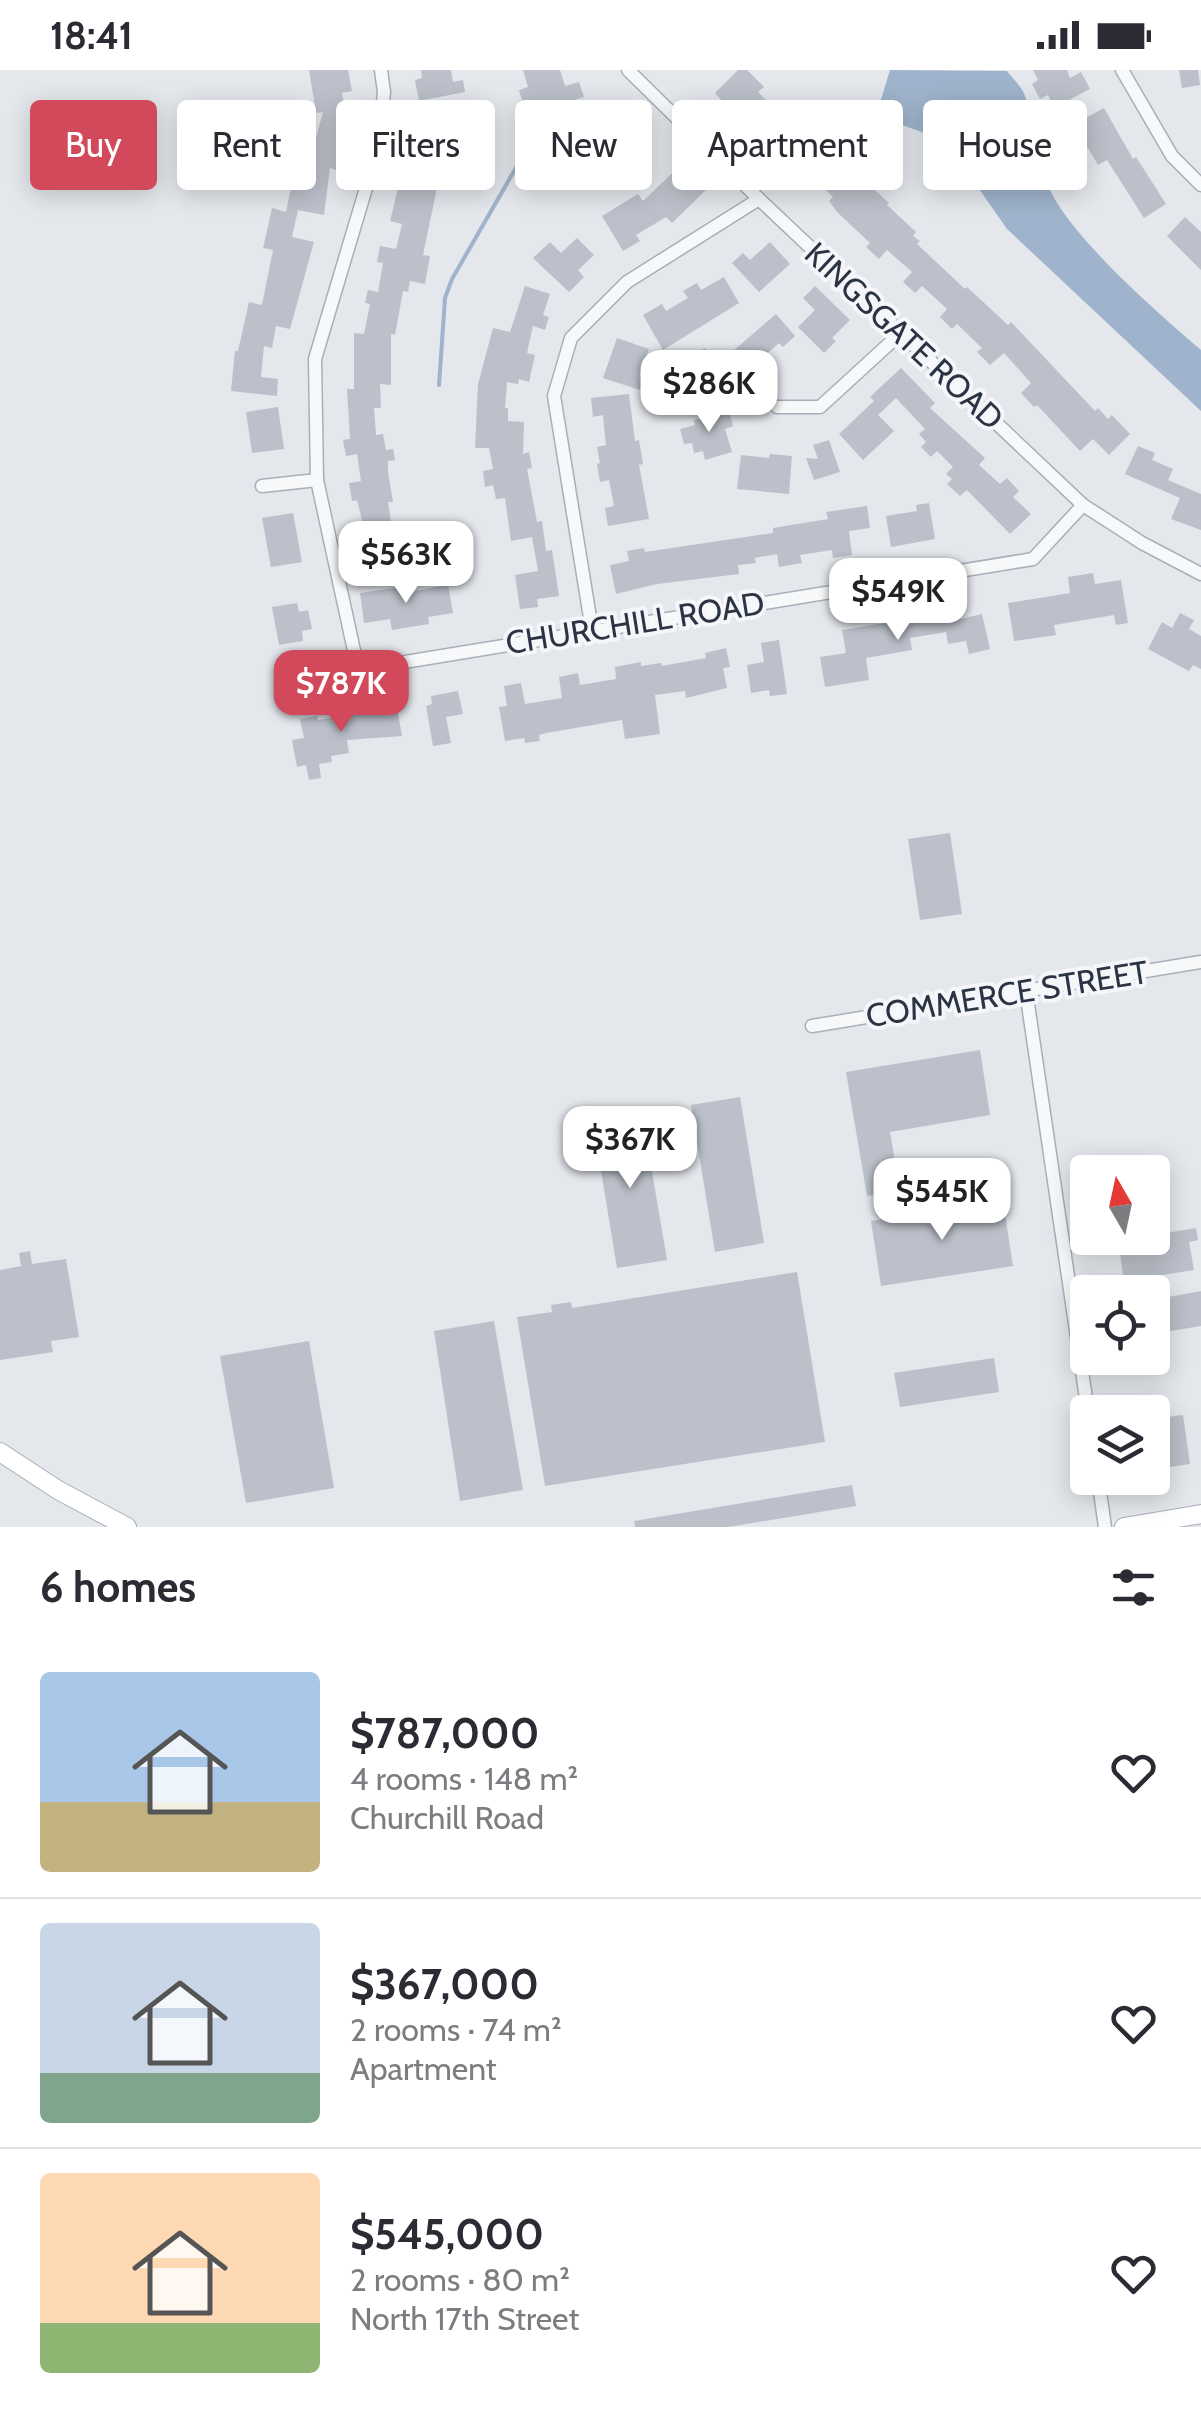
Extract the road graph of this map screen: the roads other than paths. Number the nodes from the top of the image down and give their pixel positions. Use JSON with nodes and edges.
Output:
{"nodes":[{"id":1,"x":381,"y":70,"type":"edge"},
{"id":2,"x":628,"y":70,"type":"edge"},
{"id":3,"x":1122,"y":70,"type":"edge"},
{"id":4,"x":1201,"y":184,"type":"edge"},
{"id":5,"x":759,"y":199,"type":"junction"},
{"id":6,"x":902,"y":332,"type":"junction"},
{"id":7,"x":777,"y":407,"type":"dead end"},
{"id":8,"x":317,"y":480,"type":"junction"},
{"id":9,"x":262,"y":486,"type":"dead end"},
{"id":10,"x":1083,"y":505,"type":"junction"},
{"id":11,"x":1201,"y":574,"type":"edge"},
{"id":12,"x":592,"y":630,"type":"junction"},
{"id":13,"x":358,"y":669,"type":"junction"},
{"id":14,"x":283,"y":682,"type":"dead end"},
{"id":15,"x":1201,"y":962,"type":"edge"},
{"id":16,"x":1026,"y":991,"type":"junction"},
{"id":17,"x":812,"y":1026,"type":"dead end"},
{"id":18,"x":1085,"y":1395,"type":"edge"},
{"id":19,"x":0,"y":1452,"type":"edge"},
{"id":20,"x":1100,"y":1495,"type":"edge"},
{"id":21,"x":1201,"y":1514,"type":"edge"},
{"id":22,"x":127,"y":1527,"type":"edge"},
{"id":23,"x":1105,"y":1527,"type":"edge"},
{"id":24,"x":1124,"y":1527,"type":"edge"}],
"edges":[{"from":1,"to":8,"type":"street"},
{"from":2,"to":5,"type":"street","name":"KINGSGATE ROAD"},
{"from":3,"to":4,"type":"street"},
{"from":5,"to":6,"type":"street","name":"KINGSGATE ROAD"},
{"from":5,"to":12,"type":"street"},
{"from":6,"to":7,"type":"street"},
{"from":6,"to":10,"type":"street","name":"KINGSGATE ROAD"},
{"from":8,"to":9,"type":"street"},
{"from":8,"to":13,"type":"street"},
{"from":10,"to":11,"type":"street","name":"KINGSGATE ROAD"},
{"from":10,"to":12,"type":"street","name":"CHURCHILL ROAD"},
{"from":12,"to":13,"type":"street","name":"CHURCHILL ROAD"},
{"from":13,"to":14,"type":"street","name":"CHURCHILL ROAD"},
{"from":15,"to":16,"type":"street","name":"COMMERCE STREET"},
{"from":16,"to":17,"type":"street","name":"COMMERCE STREET"},
{"from":16,"to":18,"type":"street"},
{"from":19,"to":22,"type":"street"},
{"from":20,"to":23,"type":"street"},
{"from":21,"to":24,"type":"street"}]}
